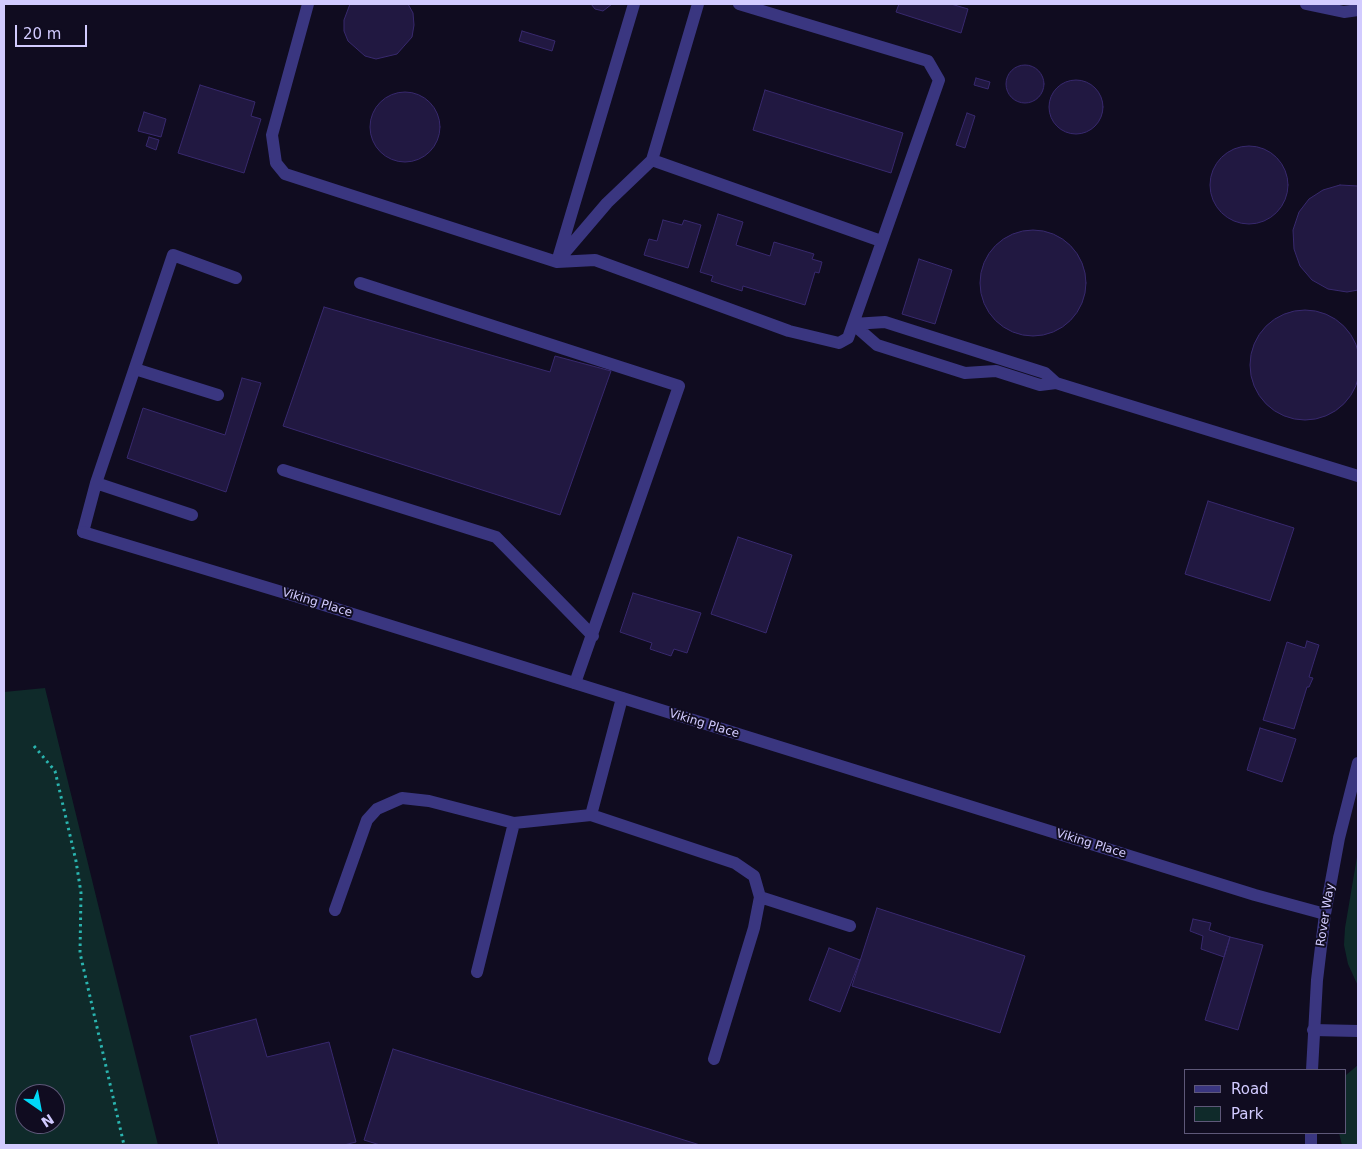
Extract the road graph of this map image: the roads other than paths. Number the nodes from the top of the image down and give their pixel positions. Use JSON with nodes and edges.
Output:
{"nodes":[{"id":1,"x":308,"y":4,"type":"edge"},
{"id":2,"x":634,"y":4,"type":"edge"},
{"id":3,"x":698,"y":4,"type":"edge"},
{"id":4,"x":739,"y":4,"type":"edge"},
{"id":5,"x":1306,"y":4,"type":"edge"},
{"id":6,"x":1358,"y":10,"type":"edge"},
{"id":7,"x":652,"y":160,"type":"junction"},
{"id":8,"x":881,"y":241,"type":"junction"},
{"id":9,"x":557,"y":262,"type":"junction"},
{"id":10,"x":236,"y":278,"type":"dead end"},
{"id":11,"x":360,"y":283,"type":"dead end"},
{"id":12,"x":853,"y":324,"type":"junction"},
{"id":13,"x":135,"y":369,"type":"junction"},
{"id":14,"x":1056,"y":382,"type":"junction"},
{"id":15,"x":218,"y":396,"type":"dead end"},
{"id":16,"x":283,"y":470,"type":"dead end"},
{"id":17,"x":1358,"y":476,"type":"edge"},
{"id":18,"x":96,"y":483,"type":"junction"},
{"id":19,"x":192,"y":515,"type":"dead end"},
{"id":20,"x":593,"y":636,"type":"junction"},
{"id":21,"x":575,"y":683,"type":"junction"},
{"id":22,"x":622,"y":698,"type":"junction"},
{"id":23,"x":1358,"y":763,"type":"edge"},
{"id":24,"x":592,"y":816,"type":"junction"},
{"id":25,"x":514,"y":823,"type":"junction"},
{"id":26,"x":760,"y":897,"type":"junction"},
{"id":27,"x":335,"y":910,"type":"dead end"},
{"id":28,"x":1325,"y":914,"type":"junction"},
{"id":29,"x":850,"y":926,"type":"dead end"},
{"id":30,"x":477,"y":972,"type":"dead end"},
{"id":31,"x":1313,"y":1030,"type":"junction"},
{"id":32,"x":1358,"y":1031,"type":"edge"},
{"id":33,"x":714,"y":1059,"type":"dead end"},
{"id":34,"x":1312,"y":1069,"type":"edge"}],
"edges":[{"from":1,"to":9,"type":"street"},
{"from":2,"to":9,"type":"street"},
{"from":3,"to":7,"type":"street"},
{"from":4,"to":8,"type":"street"},
{"from":5,"to":6,"type":"street"},
{"from":7,"to":8,"type":"street"},
{"from":7,"to":9,"type":"street"},
{"from":8,"to":12,"type":"street"},
{"from":9,"to":12,"type":"street"},
{"from":10,"to":13,"type":"street"},
{"from":11,"to":20,"type":"street"},
{"from":12,"to":14,"type":"street"},
{"from":12,"to":14,"type":"street"},
{"from":13,"to":15,"type":"street"},
{"from":13,"to":18,"type":"street"},
{"from":14,"to":17,"type":"street"},
{"from":16,"to":20,"type":"street"},
{"from":18,"to":19,"type":"street"},
{"from":18,"to":21,"type":"street","name":"Viking Place"},
{"from":20,"to":21,"type":"street"},
{"from":21,"to":22,"type":"street","name":"Viking Place"},
{"from":22,"to":24,"type":"street"},
{"from":22,"to":28,"type":"street","name":"Viking Place"},
{"from":23,"to":28,"type":"street","name":"Rover Way"},
{"from":24,"to":25,"type":"street"},
{"from":24,"to":26,"type":"street"},
{"from":25,"to":27,"type":"street"},
{"from":25,"to":30,"type":"street"},
{"from":26,"to":29,"type":"street"},
{"from":26,"to":33,"type":"street"},
{"from":28,"to":31,"type":"street","name":"Rover Way"},
{"from":31,"to":32,"type":"street"},
{"from":31,"to":34,"type":"street","name":"Rover Way"}]}
